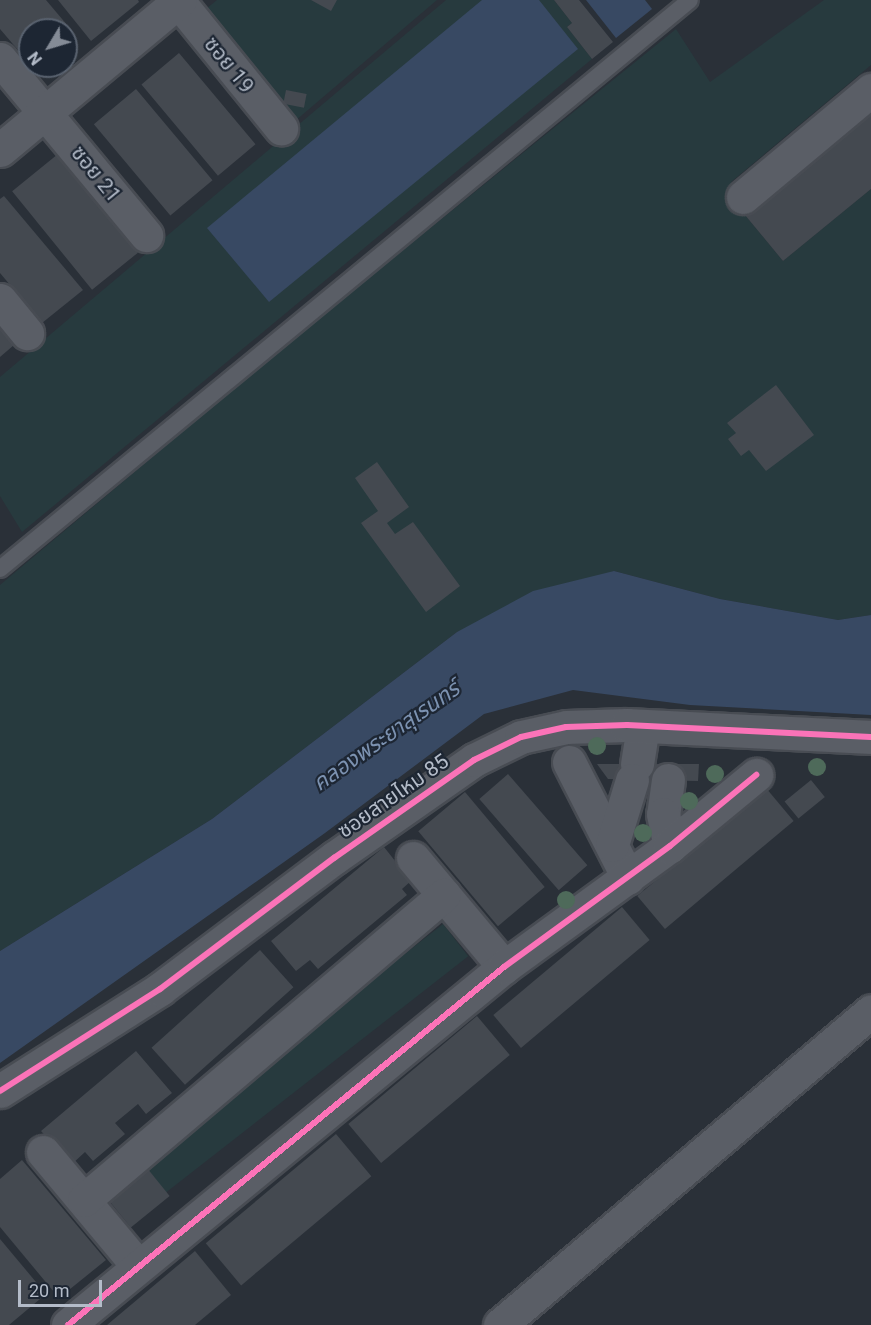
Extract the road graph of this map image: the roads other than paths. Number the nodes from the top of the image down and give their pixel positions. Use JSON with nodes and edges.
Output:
{"nodes":[{"id":1,"x":690,"y":0,"type":"edge"},
{"id":2,"x":170,"y":3,"type":"edge"},
{"id":3,"x":0,"y":59,"type":"edge"},
{"id":4,"x":871,"y":90,"type":"edge"},
{"id":5,"x":45,"y":112,"type":"junction"},
{"id":6,"x":281,"y":128,"type":"dead end"},
{"id":7,"x":0,"y":150,"type":"edge"},
{"id":8,"x":743,"y":197,"type":"dead end"},
{"id":9,"x":146,"y":235,"type":"dead end"},
{"id":10,"x":0,"y":300,"type":"edge"},
{"id":11,"x":27,"y":333,"type":"dead end"},
{"id":12,"x":0,"y":569,"type":"edge"},
{"id":13,"x":659,"y":728,"type":"junction"},
{"id":14,"x":871,"y":737,"type":"edge"},
{"id":15,"x":569,"y":762,"type":"dead end"},
{"id":16,"x":756,"y":775,"type":"dead end"},
{"id":17,"x":612,"y":844,"type":"junction"},
{"id":18,"x":670,"y":846,"type":"junction"},
{"id":19,"x":413,"y":858,"type":"dead end"},
{"id":20,"x":628,"y":878,"type":"junction"},
{"id":21,"x":444,"y":896,"type":"junction"},
{"id":22,"x":504,"y":967,"type":"junction"},
{"id":23,"x":871,"y":1011,"type":"edge"},
{"id":24,"x":0,"y":1091,"type":"edge"},
{"id":25,"x":43,"y":1152,"type":"dead end"},
{"id":26,"x":84,"y":1200,"type":"junction"},
{"id":27,"x":138,"y":1266,"type":"junction"},
{"id":28,"x":68,"y":1325,"type":"edge"},
{"id":29,"x":500,"y":1325,"type":"edge"}],
"edges":[{"from":1,"to":12,"type":"lane"},
{"from":2,"to":5,"type":"street"},
{"from":2,"to":6,"type":"street","name":"ซอย 19"},
{"from":3,"to":5,"type":"street","name":"ซอย 21"},
{"from":4,"to":8,"type":"street"},
{"from":5,"to":7,"type":"street"},
{"from":5,"to":9,"type":"street","name":"ซอย 21"},
{"from":10,"to":11,"type":"street"},
{"from":13,"to":14,"type":"street","name":"ซอยสายไหม 85"},
{"from":13,"to":17,"type":"street"},
{"from":13,"to":18,"type":"street"},
{"from":13,"to":24,"type":"street","name":"ซอยสายไหม 85"},
{"from":15,"to":17,"type":"street"},
{"from":16,"to":18,"type":"street"},
{"from":17,"to":20,"type":"street"},
{"from":18,"to":20,"type":"street"},
{"from":19,"to":21,"type":"street"},
{"from":20,"to":22,"type":"street"},
{"from":21,"to":22,"type":"street"},
{"from":21,"to":26,"type":"street"},
{"from":22,"to":27,"type":"street"},
{"from":23,"to":29,"type":"street"},
{"from":25,"to":26,"type":"street"},
{"from":26,"to":27,"type":"street"},
{"from":27,"to":28,"type":"street"}]}
